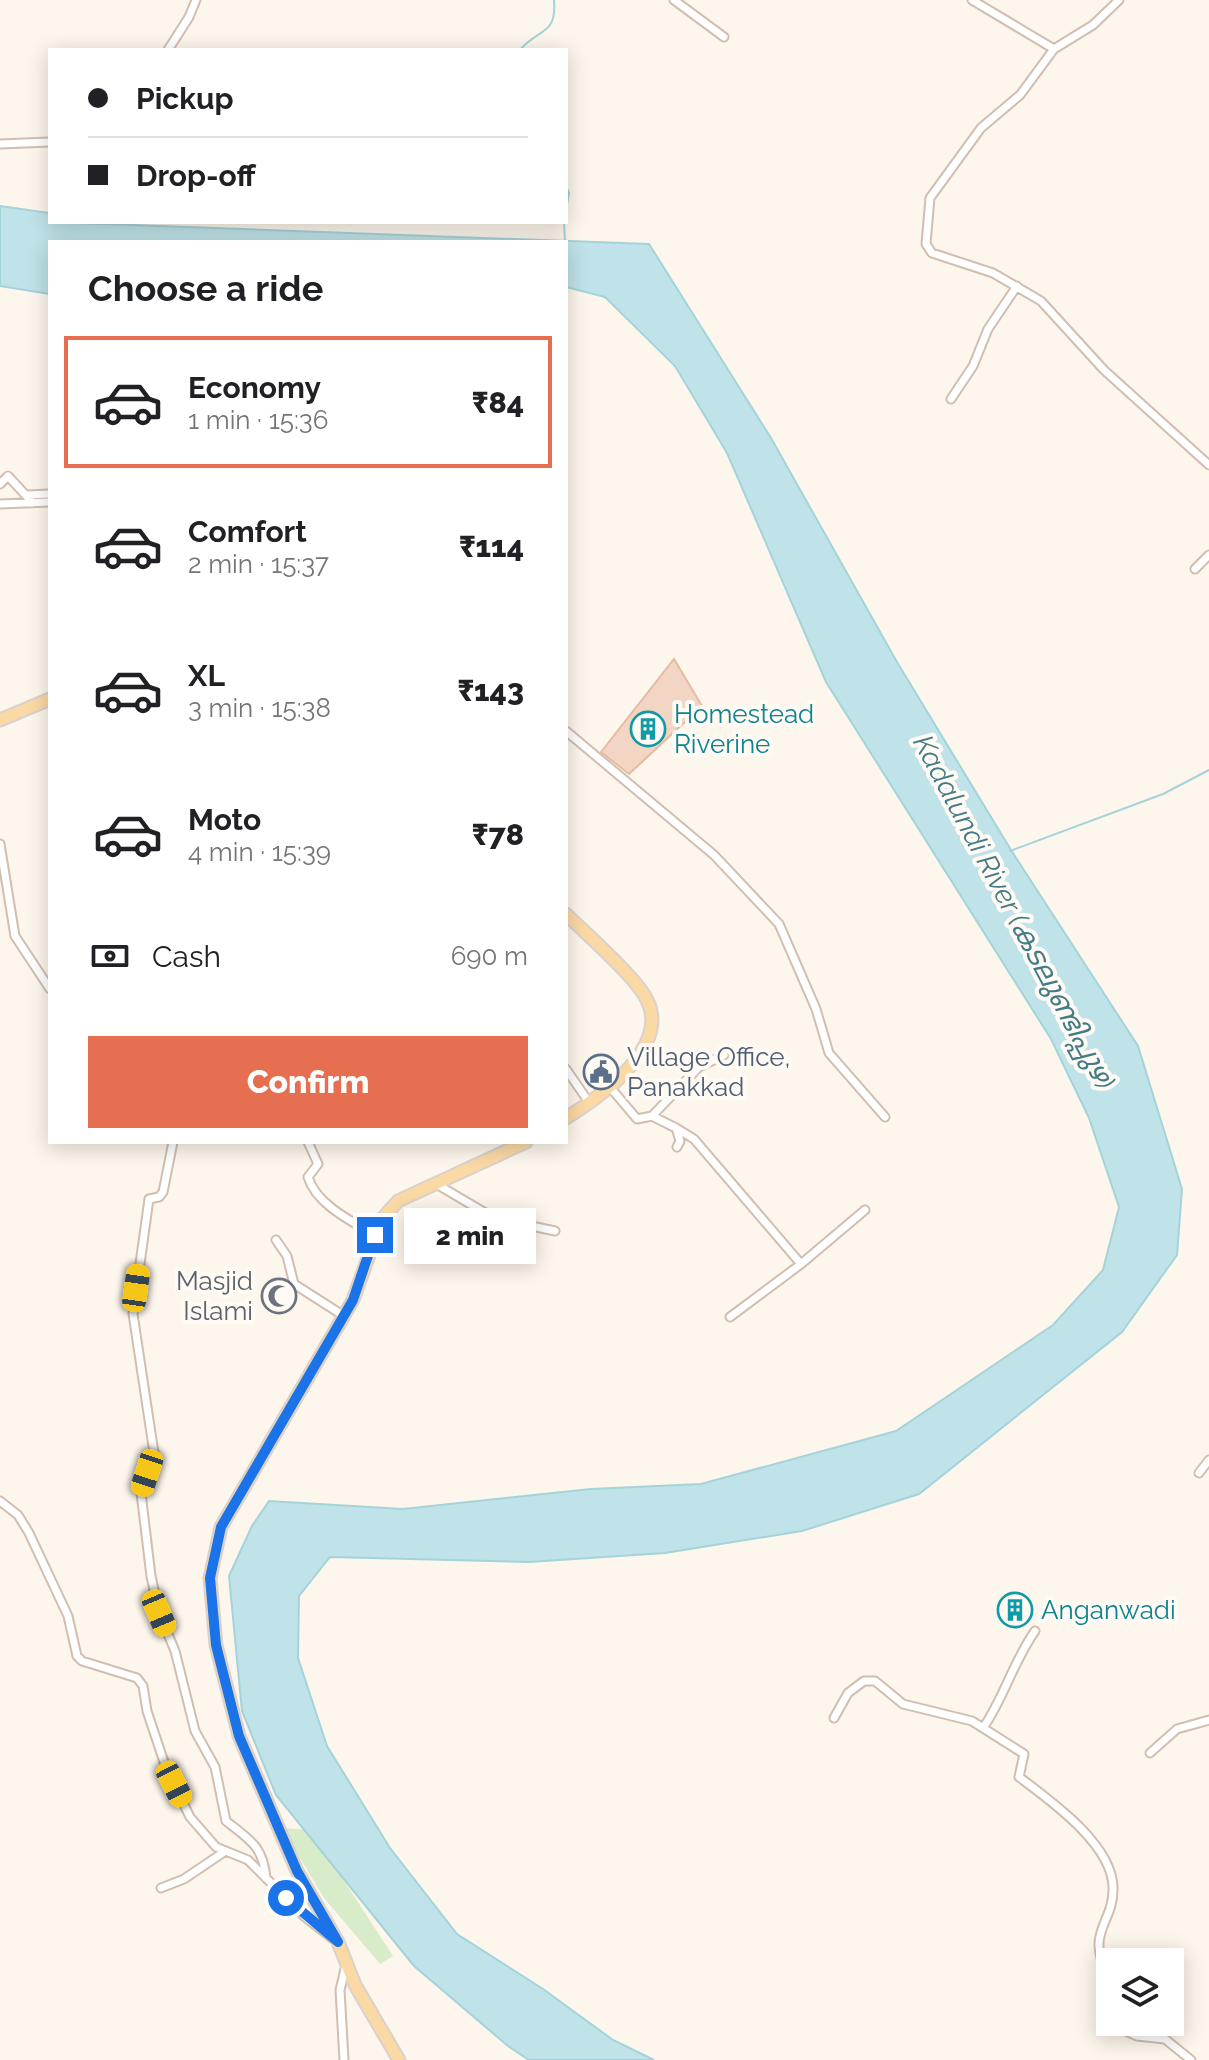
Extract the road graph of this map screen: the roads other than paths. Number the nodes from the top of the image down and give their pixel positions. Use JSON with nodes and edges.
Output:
{"nodes":[{"id":1,"x":196,"y":0,"type":"edge"},
{"id":2,"x":674,"y":0,"type":"edge"},
{"id":3,"x":972,"y":0,"type":"edge"},
{"id":4,"x":1119,"y":0,"type":"edge"},
{"id":5,"x":724,"y":37,"type":"dead end"},
{"id":6,"x":169,"y":48,"type":"edge"},
{"id":7,"x":1054,"y":49,"type":"junction"},
{"id":8,"x":48,"y":142,"type":"edge"},
{"id":9,"x":0,"y":144,"type":"edge"},
{"id":10,"x":1017,"y":286,"type":"junction"},
{"id":11,"x":951,"y":399,"type":"dead end"},
{"id":12,"x":1209,"y":465,"type":"edge"},
{"id":13,"x":0,"y":484,"type":"edge"},
{"id":14,"x":48,"y":494,"type":"edge"},
{"id":15,"x":26,"y":495,"type":"junction"},
{"id":16,"x":48,"y":502,"type":"edge"},
{"id":17,"x":33,"y":503,"type":"junction"},
{"id":18,"x":0,"y":504,"type":"edge"},
{"id":19,"x":1209,"y":555,"type":"edge"},
{"id":20,"x":1195,"y":569,"type":"dead end"},
{"id":21,"x":48,"y":700,"type":"edge"},
{"id":22,"x":0,"y":720,"type":"edge"},
{"id":23,"x":568,"y":733,"type":"edge"},
{"id":24,"x":0,"y":844,"type":"edge"},
{"id":25,"x":568,"y":916,"type":"edge"},
{"id":26,"x":48,"y":986,"type":"edge"},
{"id":27,"x":724,"y":1055,"type":"dead end"},
{"id":28,"x":568,"y":1072,"type":"edge"},
{"id":29,"x":610,"y":1087,"type":"junction"},
{"id":30,"x":588,"y":1101,"type":"junction"},
{"id":31,"x":568,"y":1116,"type":"edge"},
{"id":32,"x":652,"y":1116,"type":"junction"},
{"id":33,"x":885,"y":1117,"type":"dead end"},
{"id":34,"x":676,"y":1128,"type":"junction"},
{"id":35,"x":173,"y":1144,"type":"edge"},
{"id":36,"x":309,"y":1144,"type":"edge"},
{"id":37,"x":522,"y":1144,"type":"edge"},
{"id":38,"x":677,"y":1147,"type":"dead end"},
{"id":39,"x":438,"y":1185,"type":"junction"},
{"id":40,"x":865,"y":1210,"type":"dead end"},
{"id":41,"x":555,"y":1231,"type":"dead end"},
{"id":42,"x":375,"y":1235,"type":"junction"},
{"id":43,"x":276,"y":1240,"type":"dead end"},
{"id":44,"x":801,"y":1264,"type":"junction"},
{"id":45,"x":344,"y":1316,"type":"junction"},
{"id":46,"x":730,"y":1317,"type":"dead end"},
{"id":47,"x":1209,"y":1460,"type":"edge"},
{"id":48,"x":1199,"y":1473,"type":"dead end"},
{"id":49,"x":0,"y":1501,"type":"edge"},
{"id":50,"x":1035,"y":1631,"type":"dead end"},
{"id":51,"x":834,"y":1718,"type":"dead end"},
{"id":52,"x":1209,"y":1720,"type":"edge"},
{"id":53,"x":983,"y":1728,"type":"junction"},
{"id":54,"x":1150,"y":1753,"type":"dead end"},
{"id":55,"x":224,"y":1852,"type":"junction"},
{"id":56,"x":266,"y":1878,"type":"junction"},
{"id":57,"x":161,"y":1888,"type":"dead end"},
{"id":58,"x":338,"y":1942,"type":"junction"},
{"id":59,"x":1100,"y":1948,"type":"edge"},
{"id":60,"x":346,"y":1963,"type":"junction"},
{"id":61,"x":1137,"y":2036,"type":"edge"},
{"id":62,"x":344,"y":2060,"type":"edge"},
{"id":63,"x":399,"y":2060,"type":"edge"},
{"id":64,"x":1191,"y":2060,"type":"edge"}],
"edges":[{"from":1,"to":6,"type":"street"},
{"from":2,"to":5,"type":"street"},
{"from":3,"to":7,"type":"street"},
{"from":4,"to":7,"type":"street"},
{"from":7,"to":10,"type":"street"},
{"from":8,"to":9,"type":"street"},
{"from":10,"to":11,"type":"street"},
{"from":10,"to":12,"type":"street"},
{"from":13,"to":15,"type":"street"},
{"from":14,"to":15,"type":"street"},
{"from":15,"to":17,"type":"street"},
{"from":16,"to":17,"type":"street"},
{"from":17,"to":18,"type":"street"},
{"from":19,"to":20,"type":"street"},
{"from":21,"to":22,"type":"main road"},
{"from":23,"to":33,"type":"street"},
{"from":24,"to":26,"type":"street"},
{"from":25,"to":29,"type":"main road"},
{"from":27,"to":32,"type":"street"},
{"from":28,"to":30,"type":"street"},
{"from":29,"to":30,"type":"main road"},
{"from":29,"to":32,"type":"street"},
{"from":30,"to":31,"type":"main road"},
{"from":32,"to":34,"type":"street"},
{"from":34,"to":38,"type":"street"},
{"from":34,"to":44,"type":"street"},
{"from":35,"to":56,"type":"street"},
{"from":36,"to":42,"type":"street"},
{"from":37,"to":39,"type":"main road"},
{"from":39,"to":41,"type":"street"},
{"from":39,"to":42,"type":"main road"},
{"from":40,"to":44,"type":"street"},
{"from":42,"to":45,"type":"main road"},
{"from":43,"to":45,"type":"street"},
{"from":44,"to":46,"type":"street"},
{"from":45,"to":58,"type":"main road"},
{"from":47,"to":48,"type":"street"},
{"from":49,"to":55,"type":"street"},
{"from":50,"to":53,"type":"street"},
{"from":51,"to":53,"type":"street"},
{"from":52,"to":54,"type":"street"},
{"from":53,"to":59,"type":"street"},
{"from":55,"to":56,"type":"street"},
{"from":55,"to":57,"type":"street"},
{"from":56,"to":58,"type":"street"},
{"from":58,"to":60,"type":"main road"},
{"from":60,"to":62,"type":"street"},
{"from":60,"to":63,"type":"main road"},
{"from":61,"to":64,"type":"street"}]}
